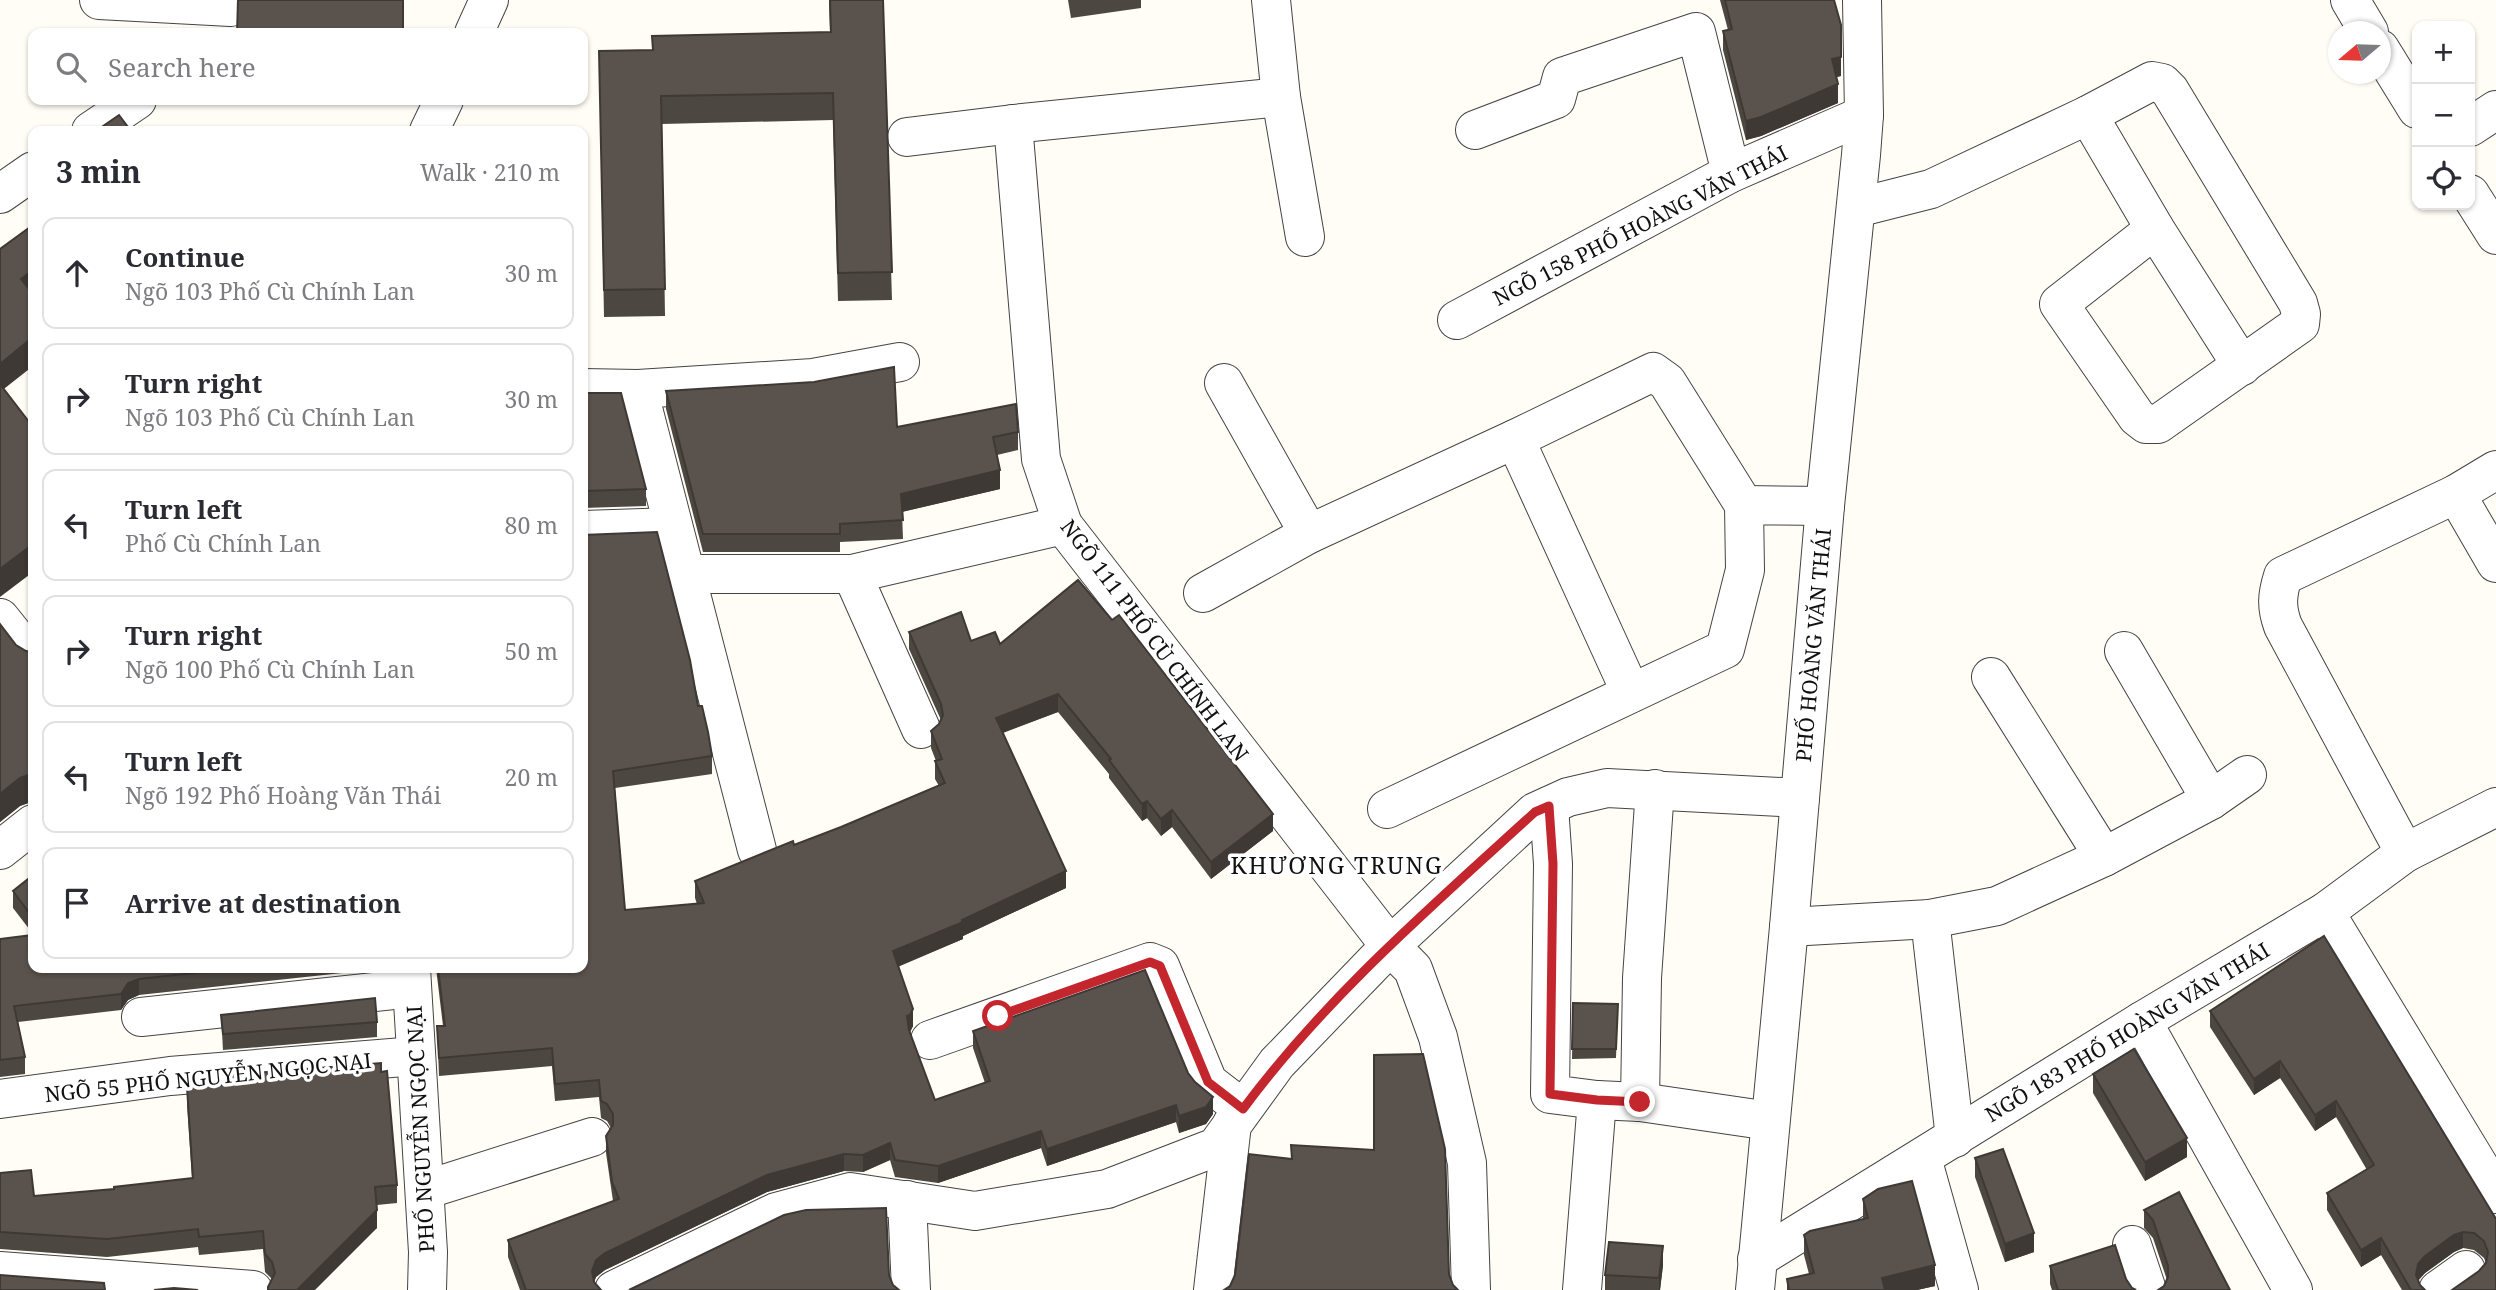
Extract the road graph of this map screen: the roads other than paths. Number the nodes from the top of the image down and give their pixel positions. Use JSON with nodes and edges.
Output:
{"nodes":[{"id":1,"x":99,"y":0,"type":"edge"},
{"id":2,"x":489,"y":0,"type":"edge"},
{"id":3,"x":1271,"y":0,"type":"edge"},
{"id":4,"x":1862,"y":0,"type":"edge"},
{"id":5,"x":2350,"y":0,"type":"edge"},
{"id":6,"x":230,"y":13,"type":"edge"},
{"id":7,"x":2363,"y":21,"type":"edge"},
{"id":8,"x":476,"y":28,"type":"edge"},
{"id":9,"x":2391,"y":67,"type":"edge"},
{"id":10,"x":1281,"y":97,"type":"junction"},
{"id":11,"x":2412,"y":102,"type":"edge"},
{"id":12,"x":130,"y":105,"type":"edge"},
{"id":13,"x":442,"y":105,"type":"edge"},
{"id":14,"x":2496,"y":110,"type":"edge"},
{"id":15,"x":1864,"y":115,"type":"junction"},
{"id":16,"x":2088,"y":115,"type":"junction"},
{"id":17,"x":1013,"y":124,"type":"junction"},
{"id":18,"x":2475,"y":124,"type":"edge"},
{"id":19,"x":99,"y":126,"type":"edge"},
{"id":20,"x":431,"y":126,"type":"edge"},
{"id":21,"x":1475,"y":130,"type":"dead end"},
{"id":22,"x":907,"y":137,"type":"dead end"},
{"id":23,"x":1731,"y":173,"type":"junction"},
{"id":24,"x":28,"y":174,"type":"edge"},
{"id":25,"x":0,"y":194,"type":"edge"},
{"id":26,"x":2475,"y":202,"type":"edge"},
{"id":27,"x":1856,"y":208,"type":"junction"},
{"id":28,"x":2155,"y":229,"type":"junction"},
{"id":29,"x":2496,"y":235,"type":"edge"},
{"id":30,"x":1305,"y":237,"type":"dead end"},
{"id":31,"x":1457,"y":320,"type":"dead end"},
{"id":32,"x":900,"y":362,"type":"dead end"},
{"id":33,"x":2242,"y":366,"type":"junction"},
{"id":34,"x":1224,"y":383,"type":"dead end"},
{"id":35,"x":588,"y":388,"type":"edge"},
{"id":36,"x":638,"y":389,"type":"junction"},
{"id":37,"x":1515,"y":439,"type":"junction"},
{"id":38,"x":2496,"y":470,"type":"edge"},
{"id":39,"x":2456,"y":494,"type":"junction"},
{"id":40,"x":1744,"y":505,"type":"junction"},
{"id":41,"x":1825,"y":506,"type":"junction"},
{"id":42,"x":1063,"y":525,"type":"junction"},
{"id":43,"x":673,"y":527,"type":"junction"},
{"id":44,"x":588,"y":530,"type":"edge"},
{"id":45,"x":1309,"y":534,"type":"junction"},
{"id":46,"x":2496,"y":562,"type":"edge"},
{"id":47,"x":686,"y":574,"type":"junction"},
{"id":48,"x":852,"y":574,"type":"junction"},
{"id":49,"x":1203,"y":593,"type":"dead end"},
{"id":50,"x":0,"y":618,"type":"edge"},
{"id":51,"x":2124,"y":651,"type":"dead end"},
{"id":52,"x":28,"y":653,"type":"edge"},
{"id":53,"x":1991,"y":677,"type":"dead end"},
{"id":54,"x":1631,"y":693,"type":"junction"},
{"id":55,"x":921,"y":729,"type":"dead end"},
{"id":56,"x":2247,"y":775,"type":"dead end"},
{"id":57,"x":1655,"y":789,"type":"junction"},
{"id":58,"x":1800,"y":798,"type":"junction"},
{"id":59,"x":2211,"y":800,"type":"junction"},
{"id":60,"x":1549,"y":806,"type":"junction"},
{"id":61,"x":2496,"y":807,"type":"edge"},
{"id":62,"x":1387,"y":809,"type":"dead end"},
{"id":63,"x":28,"y":828,"type":"edge"},
{"id":64,"x":0,"y":850,"type":"edge"},
{"id":65,"x":757,"y":850,"type":"dead end"},
{"id":66,"x":2405,"y":853,"type":"junction"},
{"id":67,"x":2104,"y":857,"type":"junction"},
{"id":68,"x":2325,"y":912,"type":"junction"},
{"id":69,"x":1930,"y":919,"type":"junction"},
{"id":70,"x":1789,"y":927,"type":"junction"},
{"id":71,"x":1390,"y":946,"type":"junction"},
{"id":72,"x":412,"y":978,"type":"edge"},
{"id":73,"x":141,"y":1017,"type":"dead end"},
{"id":74,"x":2143,"y":1021,"type":"junction"},
{"id":75,"x":930,"y":1040,"type":"dead end"},
{"id":76,"x":416,"y":1056,"type":"junction"},
{"id":77,"x":0,"y":1099,"type":"edge"},
{"id":78,"x":1597,"y":1100,"type":"junction"},
{"id":79,"x":1640,"y":1102,"type":"junction"},
{"id":80,"x":1238,"y":1117,"type":"junction"},
{"id":81,"x":1770,"y":1121,"type":"junction"},
{"id":82,"x":592,"y":1137,"type":"dead end"},
{"id":83,"x":1955,"y":1138,"type":"junction"},
{"id":84,"x":1922,"y":1158,"type":"junction"},
{"id":85,"x":425,"y":1190,"type":"junction"},
{"id":86,"x":2496,"y":1194,"type":"edge"},
{"id":87,"x":907,"y":1200,"type":"junction"},
{"id":88,"x":2132,"y":1245,"type":"dead end"},
{"id":89,"x":0,"y":1271,"type":"edge"},
{"id":90,"x":1756,"y":1274,"type":"edge"},
{"id":91,"x":253,"y":1290,"type":"edge"},
{"id":92,"x":427,"y":1290,"type":"edge"},
{"id":93,"x":614,"y":1290,"type":"edge"},
{"id":94,"x":911,"y":1290,"type":"edge"},
{"id":95,"x":1213,"y":1290,"type":"edge"},
{"id":96,"x":1471,"y":1290,"type":"edge"},
{"id":97,"x":1582,"y":1290,"type":"edge"},
{"id":98,"x":1959,"y":1290,"type":"edge"},
{"id":99,"x":2147,"y":1290,"type":"edge"},
{"id":100,"x":2293,"y":1290,"type":"edge"}],
"edges":[{"from":1,"to":6,"type":"street"},
{"from":2,"to":8,"type":"street"},
{"from":3,"to":10,"type":"street"},
{"from":4,"to":15,"type":"street","name":"PHỐ HOÀNG VĂN THÁI"},
{"from":5,"to":7,"type":"street"},
{"from":9,"to":11,"type":"street"},
{"from":10,"to":17,"type":"street"},
{"from":10,"to":30,"type":"street"},
{"from":12,"to":19,"type":"street"},
{"from":13,"to":20,"type":"street"},
{"from":14,"to":18,"type":"street"},
{"from":15,"to":23,"type":"street","name":"NGÕ 158 PHỐ HOÀNG VĂN THÁI"},
{"from":15,"to":27,"type":"street","name":"PHỐ HOÀNG VĂN THÁI"},
{"from":16,"to":27,"type":"street"},
{"from":16,"to":28,"type":"street"},
{"from":16,"to":33,"type":"street"},
{"from":17,"to":22,"type":"street"},
{"from":17,"to":42,"type":"street","name":"NGÕ 111 PHỐ CÙ CHÍNH LAN"},
{"from":21,"to":23,"type":"street"},
{"from":23,"to":31,"type":"street","name":"NGÕ 158 PHỐ HOÀNG VĂN THÁI"},
{"from":24,"to":25,"type":"street"},
{"from":26,"to":29,"type":"street"},
{"from":27,"to":41,"type":"street","name":"PHỐ HOÀNG VĂN THÁI"},
{"from":28,"to":33,"type":"street"},
{"from":28,"to":33,"type":"street"},
{"from":32,"to":36,"type":"street"},
{"from":34,"to":45,"type":"street"},
{"from":35,"to":36,"type":"street"},
{"from":36,"to":43,"type":"street"},
{"from":37,"to":40,"type":"street"},
{"from":37,"to":45,"type":"street"},
{"from":37,"to":54,"type":"street"},
{"from":38,"to":39,"type":"street"},
{"from":39,"to":46,"type":"street"},
{"from":39,"to":66,"type":"street"},
{"from":40,"to":41,"type":"street"},
{"from":40,"to":54,"type":"street"},
{"from":41,"to":58,"type":"street","name":"PHỐ HOÀNG VĂN THÁI"},
{"from":42,"to":48,"type":"street"},
{"from":42,"to":71,"type":"street","name":"NGÕ 111 PHỐ CÙ CHÍNH LAN"},
{"from":43,"to":44,"type":"street"},
{"from":43,"to":47,"type":"street"},
{"from":45,"to":49,"type":"street"},
{"from":47,"to":48,"type":"street"},
{"from":47,"to":65,"type":"street"},
{"from":48,"to":55,"type":"street"},
{"from":50,"to":52,"type":"street"},
{"from":51,"to":59,"type":"street"},
{"from":53,"to":67,"type":"street"},
{"from":54,"to":62,"type":"street"},
{"from":56,"to":59,"type":"street"},
{"from":57,"to":58,"type":"street"},
{"from":57,"to":60,"type":"street"},
{"from":57,"to":79,"type":"street"},
{"from":58,"to":70,"type":"street","name":"PHỐ HOÀNG VĂN THÁI"},
{"from":59,"to":67,"type":"street"},
{"from":60,"to":71,"type":"street"},
{"from":60,"to":78,"type":"street"},
{"from":61,"to":66,"type":"street","name":"NGÕ 183 PHỐ HOÀNG VĂN THÁI"},
{"from":63,"to":64,"type":"street"},
{"from":66,"to":68,"type":"street","name":"NGÕ 183 PHỐ HOÀNG VĂN THÁI"},
{"from":67,"to":69,"type":"street"},
{"from":68,"to":74,"type":"street","name":"NGÕ 183 PHỐ HOÀNG VĂN THÁI"},
{"from":68,"to":86,"type":"street"},
{"from":69,"to":70,"type":"street"},
{"from":69,"to":83,"type":"street"},
{"from":70,"to":81,"type":"street","name":"PHỐ HOÀNG VĂN THÁI"},
{"from":71,"to":80,"type":"street"},
{"from":71,"to":96,"type":"street","name":"NGÕ 111 PHỐ CÙ CHÍNH LAN"},
{"from":72,"to":73,"type":"street"},
{"from":72,"to":76,"type":"street","name":"PHỐ NGUYỄN NGỌC NẠI"},
{"from":74,"to":83,"type":"street","name":"NGÕ 183 PHỐ HOÀNG VĂN THÁI"},
{"from":74,"to":100,"type":"street"},
{"from":75,"to":80,"type":"street"},
{"from":76,"to":77,"type":"street","name":"NGÕ 55 PHỐ NGUYỄN NGỌC NẠI"},
{"from":76,"to":85,"type":"street","name":"PHỐ NGUYỄN NGỌC NẠI"},
{"from":78,"to":79,"type":"street"},
{"from":78,"to":97,"type":"street"},
{"from":79,"to":81,"type":"street"},
{"from":80,"to":87,"type":"street"},
{"from":80,"to":95,"type":"street"},
{"from":81,"to":90,"type":"street","name":"PHỐ HOÀNG VĂN THÁI"},
{"from":82,"to":85,"type":"street"},
{"from":83,"to":84,"type":"street","name":"NGÕ 183 PHỐ HOÀNG VĂN THÁI"},
{"from":84,"to":90,"type":"street","name":"NGÕ 183 PHỐ HOÀNG VĂN THÁI"},
{"from":84,"to":98,"type":"street"},
{"from":85,"to":92,"type":"street","name":"PHỐ NGUYỄN NGỌC NẠI"},
{"from":87,"to":93,"type":"street"},
{"from":87,"to":94,"type":"street"},
{"from":88,"to":99,"type":"street"},
{"from":89,"to":91,"type":"street"}]}
